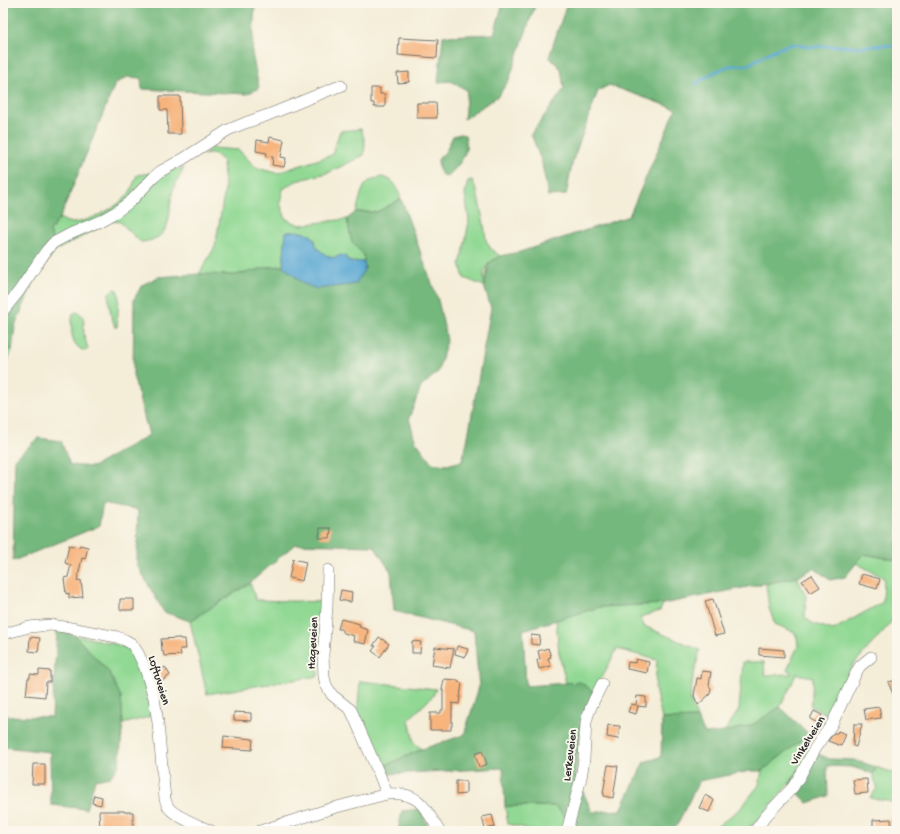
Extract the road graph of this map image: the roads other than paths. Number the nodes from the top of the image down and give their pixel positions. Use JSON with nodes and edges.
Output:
{"nodes":[{"id":1,"x":342,"y":86,"type":"dead end"},
{"id":2,"x":3,"y":312,"type":"edge"},
{"id":3,"x":328,"y":570,"type":"dead end"},
{"id":4,"x":3,"y":634,"type":"edge"},
{"id":5,"x":871,"y":657,"type":"dead end"},
{"id":6,"x":602,"y":684,"type":"dead end"},
{"id":7,"x":387,"y":794,"type":"junction"},
{"id":8,"x":295,"y":826,"type":"edge"},
{"id":9,"x":211,"y":831,"type":"edge"},
{"id":10,"x":260,"y":831,"type":"edge"},
{"id":11,"x":439,"y":831,"type":"edge"},
{"id":12,"x":567,"y":831,"type":"edge"},
{"id":13,"x":755,"y":831,"type":"edge"}],
"edges":[{"from":1,"to":2,"type":"street"},
{"from":3,"to":7,"type":"street","name":"Hageveien"},
{"from":4,"to":9,"type":"street","name":"Loftuveien"},
{"from":5,"to":13,"type":"street","name":"Vinkelveien"},
{"from":6,"to":12,"type":"street","name":"Lerkeveien"},
{"from":7,"to":8,"type":"street"},
{"from":7,"to":11,"type":"street"},
{"from":8,"to":10,"type":"street"}]}
